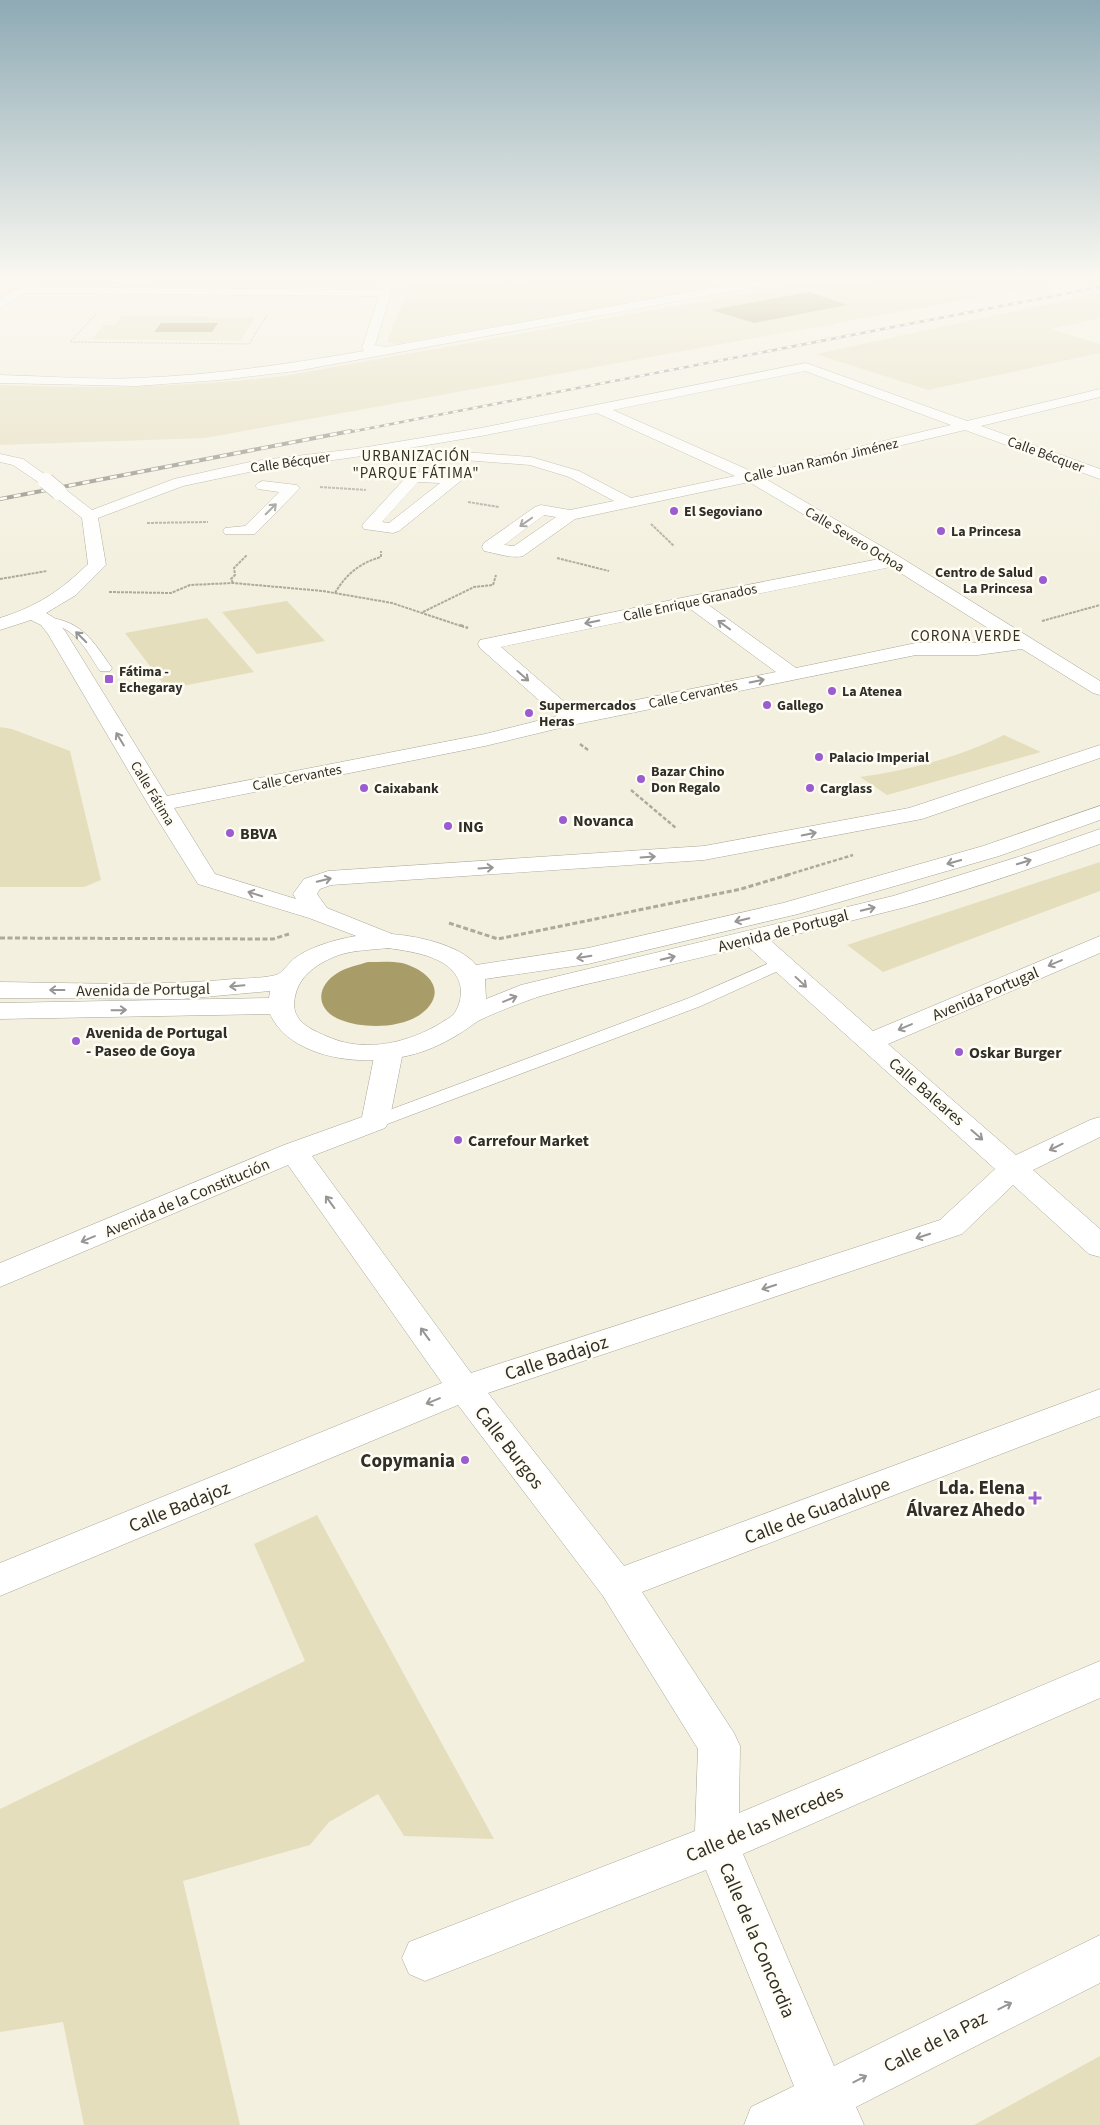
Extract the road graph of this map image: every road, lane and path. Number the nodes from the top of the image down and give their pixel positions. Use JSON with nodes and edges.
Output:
{"nodes":[{"id":1,"x":8,"y":379,"type":"edge"},
{"id":2,"x":183,"y":379,"type":"edge"},
{"id":3,"x":743,"y":379,"type":"edge"},
{"id":4,"x":809,"y":379,"type":"edge"},
{"id":5,"x":842,"y":379,"type":"edge"},
{"id":6,"x":875,"y":379,"type":"edge"},
{"id":7,"x":1100,"y":393,"type":"edge"},
{"id":8,"x":1100,"y":404,"type":"edge"},
{"id":9,"x":600,"y":409,"type":"junction"},
{"id":10,"x":958,"y":411,"type":"junction"},
{"id":11,"x":940,"y":415,"type":"junction"},
{"id":12,"x":996,"y":418,"type":"junction"},
{"id":13,"x":919,"y":419,"type":"junction"},
{"id":14,"x":968,"y":425,"type":"junction"},
{"id":15,"x":1015,"y":429,"type":"junction"},
{"id":16,"x":947,"y":430,"type":"junction"},
{"id":17,"x":469,"y":434,"type":"junction"},
{"id":18,"x":1002,"y":438,"type":"junction"},
{"id":19,"x":982,"y":443,"type":"junction"},
{"id":20,"x":355,"y":453,"type":"junction"},
{"id":21,"x":452,"y":454,"type":"junction"},
{"id":22,"x":482,"y":456,"type":"junction"},
{"id":23,"x":0,"y":458,"type":"edge"},
{"id":24,"x":1100,"y":463,"type":"edge"},
{"id":25,"x":254,"y":466,"type":"junction"},
{"id":26,"x":1100,"y":474,"type":"edge"},
{"id":27,"x":752,"y":477,"type":"junction"},
{"id":28,"x":433,"y":478,"type":"junction"},
{"id":29,"x":263,"y":486,"type":"junction"},
{"id":30,"x":292,"y":488,"type":"junction"},
{"id":31,"x":1100,"y":488,"type":"edge"},
{"id":32,"x":400,"y":493,"type":"junction"},
{"id":33,"x":433,"y":496,"type":"junction"},
{"id":34,"x":253,"y":500,"type":"dead end"},
{"id":35,"x":629,"y":503,"type":"junction"},
{"id":36,"x":538,"y":513,"type":"junction"},
{"id":37,"x":570,"y":515,"type":"junction"},
{"id":38,"x":240,"y":518,"type":"joint"},
{"id":39,"x":90,"y":520,"type":"junction"},
{"id":40,"x":393,"y":528,"type":"junction"},
{"id":41,"x":517,"y":552,"type":"junction"},
{"id":42,"x":894,"y":561,"type":"junction"},
{"id":43,"x":503,"y":571,"type":"dead end"},
{"id":44,"x":609,"y":571,"type":"dead end"},
{"id":45,"x":70,"y":591,"type":"junction"},
{"id":46,"x":335,"y":593,"type":"junction"},
{"id":47,"x":692,"y":602,"type":"junction"},
{"id":48,"x":1100,"y":605,"type":"edge"},
{"id":49,"x":422,"y":612,"type":"junction"},
{"id":50,"x":40,"y":617,"type":"junction"},
{"id":51,"x":0,"y":624,"type":"edge"},
{"id":52,"x":1005,"y":631,"type":"junction"},
{"id":53,"x":1024,"y":643,"type":"junction"},
{"id":54,"x":487,"y":644,"type":"junction"},
{"id":55,"x":105,"y":668,"type":"dead end"},
{"id":56,"x":792,"y":674,"type":"junction"},
{"id":57,"x":1100,"y":689,"type":"edge"},
{"id":58,"x":572,"y":719,"type":"junction"},
{"id":59,"x":1100,"y":751,"type":"edge"},
{"id":60,"x":631,"y":790,"type":"dead end"},
{"id":61,"x":159,"y":804,"type":"junction"},
{"id":62,"x":1100,"y":813,"type":"edge"},
{"id":63,"x":1100,"y":836,"type":"edge"},
{"id":64,"x":862,"y":852,"type":"dead end"},
{"id":65,"x":704,"y":853,"type":"junction"},
{"id":66,"x":325,"y":917,"type":"junction"},
{"id":67,"x":441,"y":921,"type":"dead end"},
{"id":68,"x":0,"y":938,"type":"edge"},
{"id":69,"x":753,"y":938,"type":"junction"},
{"id":70,"x":388,"y":941,"type":"junction"},
{"id":71,"x":1100,"y":944,"type":"edge"},
{"id":72,"x":781,"y":963,"type":"junction"},
{"id":73,"x":469,"y":974,"type":"junction"},
{"id":74,"x":0,"y":990,"type":"edge"},
{"id":75,"x":282,"y":994,"type":"junction"},
{"id":76,"x":0,"y":1011,"type":"edge"},
{"id":77,"x":465,"y":1017,"type":"junction"},
{"id":78,"x":870,"y":1042,"type":"junction"},
{"id":79,"x":389,"y":1052,"type":"junction"},
{"id":80,"x":375,"y":1122,"type":"junction"},
{"id":81,"x":1100,"y":1126,"type":"edge"},
{"id":82,"x":294,"y":1152,"type":"junction"},
{"id":83,"x":1014,"y":1168,"type":"junction"},
{"id":84,"x":1100,"y":1246,"type":"edge"},
{"id":85,"x":0,"y":1276,"type":"edge"},
{"id":86,"x":464,"y":1388,"type":"junction"},
{"id":87,"x":1100,"y":1402,"type":"edge"},
{"id":88,"x":0,"y":1580,"type":"edge"},
{"id":89,"x":617,"y":1585,"type":"junction"},
{"id":90,"x":1100,"y":1679,"type":"edge"},
{"id":91,"x":719,"y":1746,"type":"joint"},
{"id":92,"x":717,"y":1844,"type":"junction"},
{"id":93,"x":425,"y":1958,"type":"dead end"},
{"id":94,"x":1100,"y":1958,"type":"edge"},
{"id":95,"x":831,"y":2112,"type":"edge"},
{"id":96,"x":770,"y":2125,"type":"edge"}],
"edges":[{"from":1,"to":2,"type":"street"},
{"from":3,"to":9,"type":"street","name":"Calle Bécquer"},
{"from":4,"to":13,"type":"street"},
{"from":5,"to":11,"type":"street","name":"Calle Bécquer"},
{"from":6,"to":10,"type":"street"},
{"from":7,"to":12,"type":"street","name":"Calle Juan Ramón Jiménez"},
{"from":8,"to":15,"type":"street"},
{"from":9,"to":17,"type":"street","name":"Calle Bécquer"},
{"from":9,"to":27,"type":"street","name":"Calle Severo Ochoa"},
{"from":10,"to":11,"type":"street"},
{"from":10,"to":12,"type":"street"},
{"from":11,"to":13,"type":"street"},
{"from":11,"to":14,"type":"street","name":"Calle Bécquer"},
{"from":12,"to":14,"type":"street","name":"Calle Juan Ramón Jiménez"},
{"from":12,"to":15,"type":"street"},
{"from":13,"to":16,"type":"street"},
{"from":14,"to":16,"type":"street","name":"Calle Juan Ramón Jiménez"},
{"from":14,"to":18,"type":"street","name":"Calle Bécquer"},
{"from":15,"to":18,"type":"street"},
{"from":15,"to":24,"type":"street"},
{"from":16,"to":19,"type":"street"},
{"from":16,"to":27,"type":"street","name":"Calle Juan Ramón Jiménez"},
{"from":17,"to":20,"type":"street","name":"Calle Bécquer"},
{"from":17,"to":22,"type":"street"},
{"from":18,"to":19,"type":"street"},
{"from":18,"to":26,"type":"street","name":"Calle Bécquer"},
{"from":19,"to":31,"type":"street"},
{"from":20,"to":21,"type":"street"},
{"from":20,"to":25,"type":"street","name":"Calle Bécquer"},
{"from":21,"to":22,"type":"street"},
{"from":21,"to":28,"type":"street"},
{"from":22,"to":35,"type":"street"},
{"from":23,"to":39,"type":"street","bridge":true},
{"from":25,"to":29,"type":"street"},
{"from":25,"to":39,"type":"street","name":"Calle Bécquer"},
{"from":27,"to":35,"type":"street","name":"Calle Juan Ramón Jiménez"},
{"from":27,"to":42,"type":"street","name":"Calle Severo Ochoa"},
{"from":28,"to":32,"type":"street"},
{"from":28,"to":33,"type":"street"},
{"from":29,"to":30,"type":"street"},
{"from":29,"to":34,"type":"street"},
{"from":30,"to":32,"type":"path"},
{"from":38,"to":30,"type":"street","one_way":true},
{"from":32,"to":40,"type":"street"},
{"from":33,"to":36,"type":"path"},
{"from":33,"to":40,"type":"street"},
{"from":35,"to":37,"type":"street"},
{"from":36,"to":37,"type":"street"},
{"from":36,"to":41,"type":"street","one_way":true},
{"from":37,"to":41,"type":"street"},
{"from":38,"to":39,"type":"path"},
{"from":39,"to":45,"type":"street"},
{"from":40,"to":46,"type":"path"},
{"from":41,"to":44,"type":"path"},
{"from":42,"to":47,"type":"street","name":"Calle Enrique Granados"},
{"from":42,"to":52,"type":"street","name":"Calle Severo Ochoa"},
{"from":43,"to":49,"type":"path"},
{"from":45,"to":46,"type":"path"},
{"from":45,"to":50,"type":"street"},
{"from":46,"to":49,"type":"path"},
{"from":47,"to":54,"type":"street","name":"Calle Enrique Granados","one_way":true},
{"from":56,"to":47,"type":"street","one_way":true},
{"from":48,"to":52,"type":"path"},
{"from":49,"to":54,"type":"path"},
{"from":50,"to":51,"type":"street"},
{"from":55,"to":50,"type":"lane","one_way":true},
{"from":61,"to":50,"type":"street","name":"Calle Fátima","one_way":true},
{"from":52,"to":53,"type":"street","name":"Calle Severo Ochoa"},
{"from":53,"to":56,"type":"street","name":"Calle Cervantes"},
{"from":53,"to":57,"type":"street","name":"Calle Severo Ochoa"},
{"from":54,"to":58,"type":"street","one_way":true},
{"from":58,"to":56,"type":"street","name":"Calle Cervantes","one_way":true},
{"from":58,"to":61,"type":"street","name":"Calle Cervantes"},
{"from":65,"to":59,"type":"street","one_way":true},
{"from":60,"to":65,"type":"path"},
{"from":66,"to":61,"type":"street","name":"Calle Fátima","one_way":true},
{"from":62,"to":73,"type":"street","name":"Avenida de Portugal","one_way":true},
{"from":69,"to":63,"type":"street","name":"Avenida de Portugal","one_way":true},
{"from":64,"to":67,"type":"path"},
{"from":66,"to":65,"type":"street","one_way":true},
{"from":66,"to":68,"type":"path"},
{"from":66,"to":70,"type":"street","name":"Calle Fátima"},
{"from":69,"to":72,"type":"street","name":"Calle Baleares"},
{"from":77,"to":69,"type":"street","name":"Avenida de Portugal","one_way":true},
{"from":70,"to":73,"type":"street"},
{"from":70,"to":75,"type":"street"},
{"from":71,"to":78,"type":"street","name":"Avenida Portugal","one_way":true},
{"from":72,"to":78,"type":"street","name":"Calle Baleares","one_way":true},
{"from":72,"to":80,"type":"lane"},
{"from":73,"to":77,"type":"street"},
{"from":75,"to":74,"type":"street","name":"Avenida de Portugal","one_way":true},
{"from":76,"to":75,"type":"street","name":"Avenida de Portugal","one_way":true},
{"from":75,"to":79,"type":"street"},
{"from":77,"to":79,"type":"street"},
{"from":78,"to":83,"type":"street","name":"Calle Baleares","one_way":true},
{"from":79,"to":80,"type":"street"},
{"from":80,"to":82,"type":"street","name":"Avenida de la Constitución"},
{"from":81,"to":83,"type":"street","name":"Calle Badajoz","one_way":true},
{"from":82,"to":85,"type":"street","name":"Avenida de la Constitución","one_way":true},
{"from":86,"to":82,"type":"street","name":"Calle Burgos","one_way":true},
{"from":83,"to":84,"type":"street","name":"Calle Baleares"},
{"from":83,"to":86,"type":"street","name":"Calle Badajoz","one_way":true},
{"from":86,"to":88,"type":"street","name":"Calle Badajoz","one_way":true},
{"from":86,"to":89,"type":"street","name":"Calle Burgos"},
{"from":87,"to":89,"type":"street","name":"Calle de Guadalupe"},
{"from":89,"to":91,"type":"street","name":"Calle Burgos"},
{"from":90,"to":92,"type":"street","name":"Calle de las Mercedes"},
{"from":91,"to":92,"type":"street","name":"Calle de la Concordia"},
{"from":92,"to":93,"type":"street","name":"Calle de las Mercedes"},
{"from":92,"to":95,"type":"street","name":"Calle de la Concordia"},
{"from":95,"to":94,"type":"street","name":"Calle de la Paz","one_way":true},
{"from":95,"to":96,"type":"street","name":"Calle de la Paz"}]}
